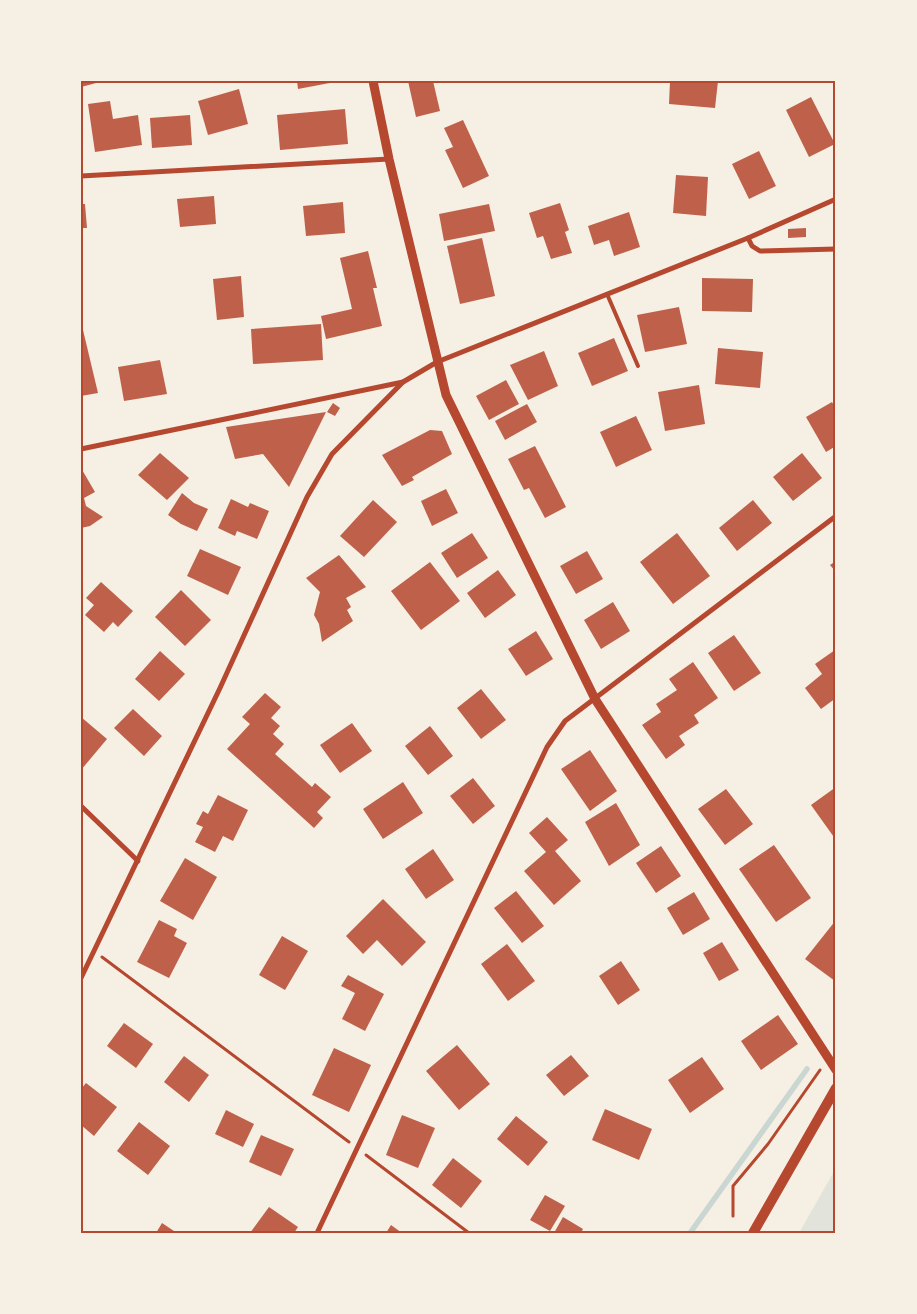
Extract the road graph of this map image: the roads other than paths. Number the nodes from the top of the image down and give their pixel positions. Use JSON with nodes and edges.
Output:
{"nodes":[{"id":1,"x":373,"y":81,"type":"edge"},
{"id":2,"x":389,"y":159,"type":"junction"},
{"id":3,"x":81,"y":176,"type":"edge"},
{"id":4,"x":836,"y":199,"type":"edge"},
{"id":5,"x":748,"y":238,"type":"junction"},
{"id":6,"x":836,"y":249,"type":"edge"},
{"id":7,"x":606,"y":294,"type":"junction"},
{"id":8,"x":437,"y":362,"type":"junction"},
{"id":9,"x":638,"y":366,"type":"dead end"},
{"id":10,"x":403,"y":382,"type":"junction"},
{"id":11,"x":81,"y":450,"type":"edge"},
{"id":12,"x":836,"y":516,"type":"edge"},
{"id":13,"x":596,"y":699,"type":"junction"},
{"id":14,"x":81,"y":806,"type":"edge"},
{"id":15,"x":138,"y":861,"type":"junction"},
{"id":16,"x":81,"y":978,"type":"edge"},
{"id":17,"x":836,"y":1070,"type":"edge"},
{"id":18,"x":836,"y":1088,"type":"edge"},
{"id":19,"x":317,"y":1233,"type":"edge"},
{"id":20,"x":753,"y":1233,"type":"edge"}],
"edges":[{"from":1,"to":2,"type":"street"},
{"from":2,"to":3,"type":"street"},
{"from":2,"to":8,"type":"street"},
{"from":4,"to":5,"type":"street"},
{"from":5,"to":6,"type":"street"},
{"from":5,"to":7,"type":"street"},
{"from":7,"to":8,"type":"street"},
{"from":7,"to":9,"type":"lane"},
{"from":8,"to":10,"type":"street"},
{"from":8,"to":13,"type":"street"},
{"from":10,"to":11,"type":"street"},
{"from":10,"to":15,"type":"street"},
{"from":12,"to":13,"type":"street"},
{"from":13,"to":17,"type":"street"},
{"from":13,"to":19,"type":"street"},
{"from":14,"to":15,"type":"street"},
{"from":15,"to":16,"type":"street"},
{"from":18,"to":20,"type":"main road"}]}
